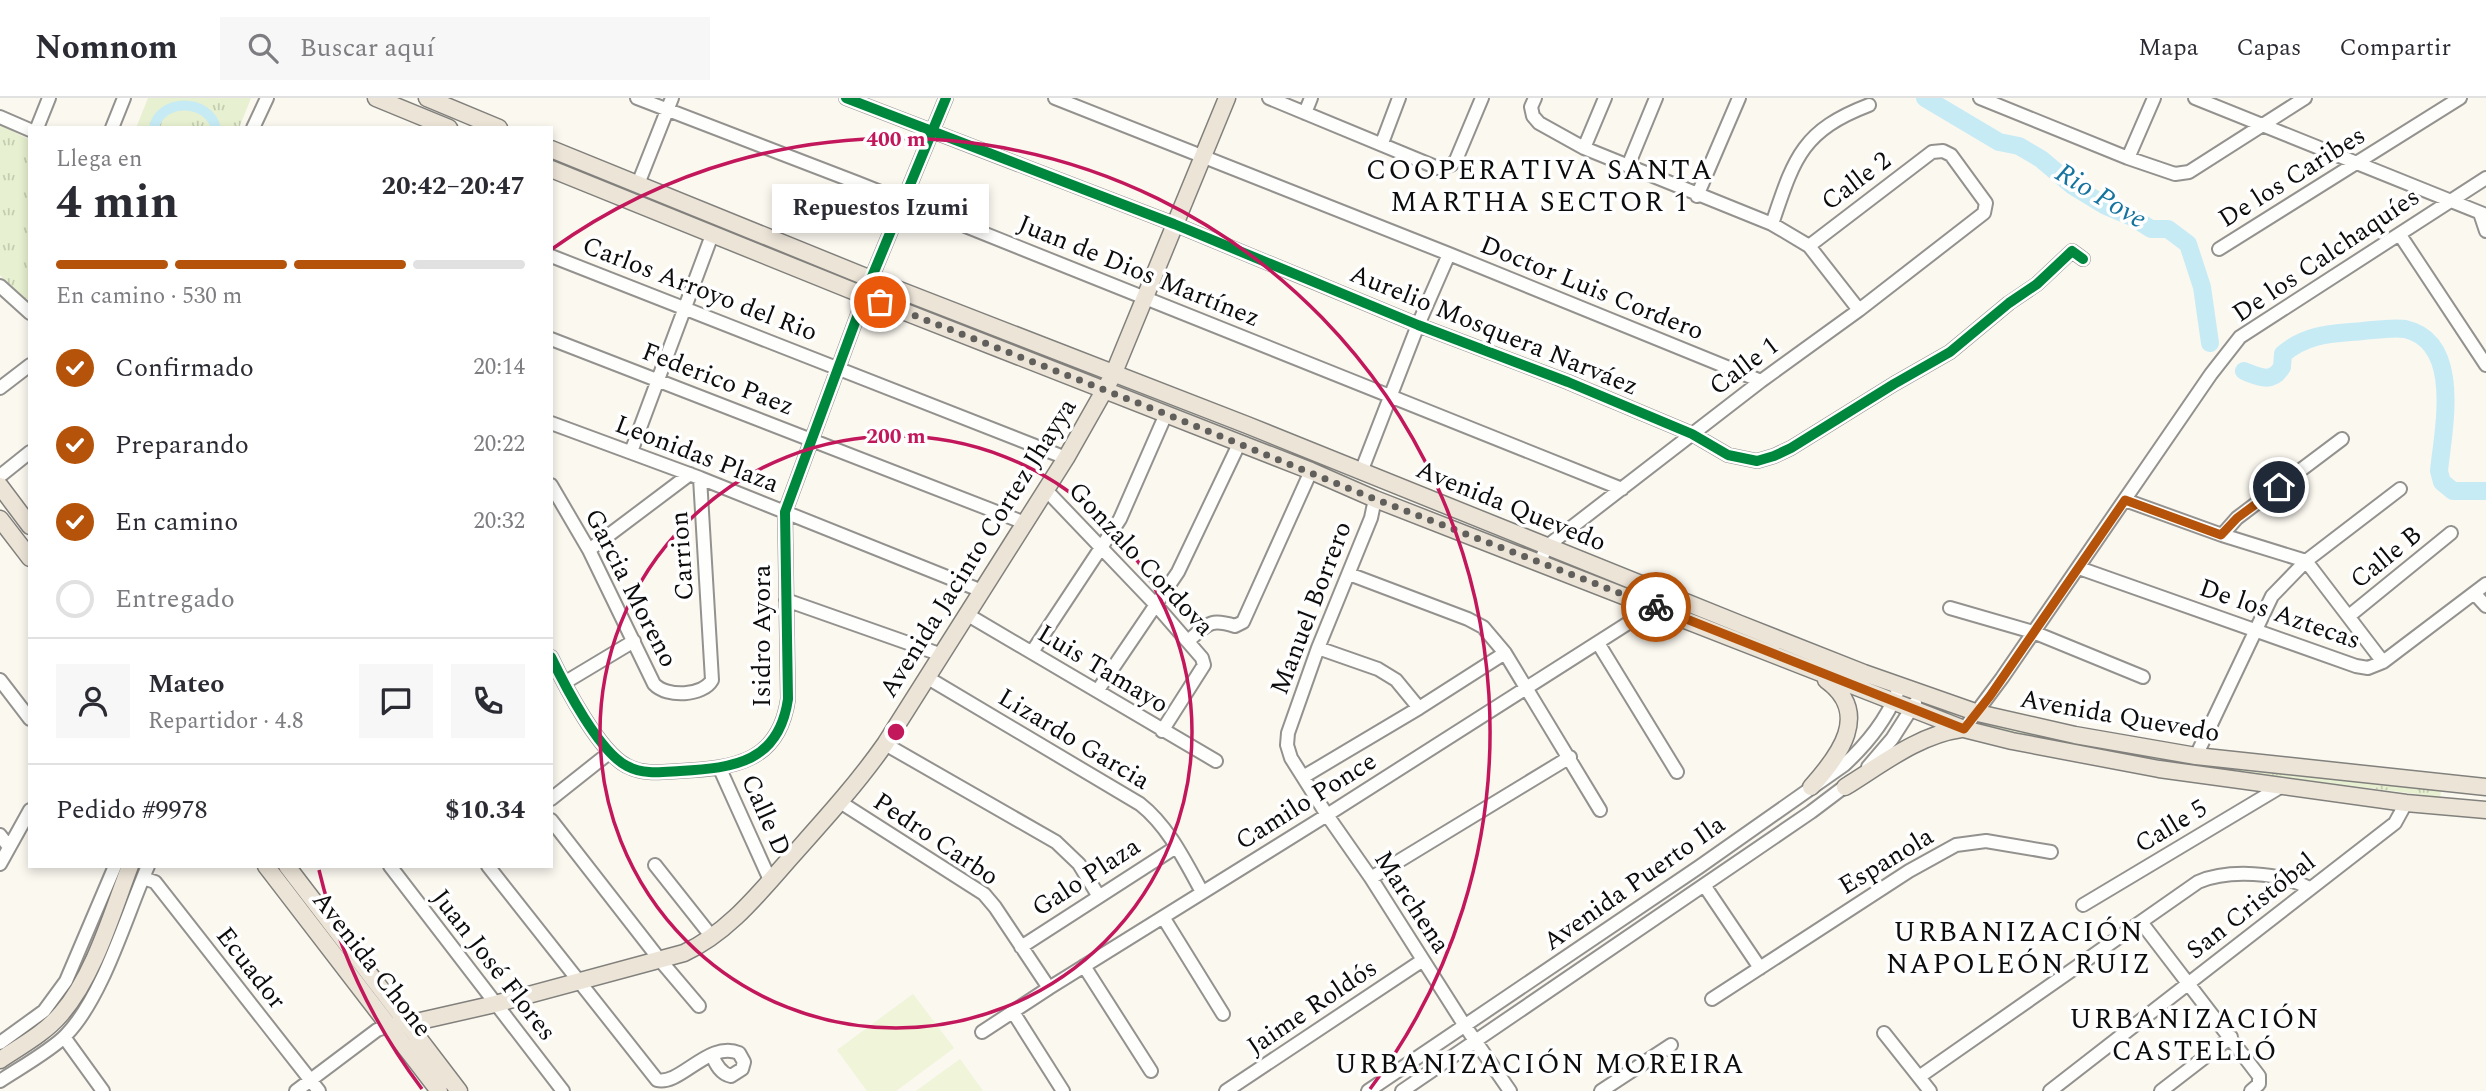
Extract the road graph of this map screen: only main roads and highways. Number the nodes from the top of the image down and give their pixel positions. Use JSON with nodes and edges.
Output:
{"nodes":[{"id":1,"x":376,"y":98,"type":"edge"},
{"id":2,"x":426,"y":98,"type":"edge"},
{"id":3,"x":1227,"y":98,"type":"edge"},
{"id":4,"x":447,"y":102,"type":"edge"},
{"id":5,"x":417,"y":121,"type":"edge"},
{"id":6,"x":442,"y":126,"type":"edge"},
{"id":7,"x":495,"y":126,"type":"edge"},
{"id":8,"x":553,"y":150,"type":"edge"},
{"id":9,"x":553,"y":170,"type":"edge"},
{"id":10,"x":1113,"y":374,"type":"junction"},
{"id":11,"x":1105,"y":390,"type":"junction"},
{"id":12,"x":0,"y":486,"type":"edge"},
{"id":13,"x":0,"y":519,"type":"edge"},
{"id":14,"x":28,"y":523,"type":"edge"},
{"id":15,"x":28,"y":555,"type":"edge"},
{"id":16,"x":1813,"y":671,"type":"junction"},
{"id":17,"x":1897,"y":694,"type":"junction"},
{"id":18,"x":1964,"y":729,"type":"junction"},
{"id":19,"x":1811,"y":787,"type":"road end"},
{"id":20,"x":1845,"y":787,"type":"road end"},
{"id":21,"x":2486,"y":787,"type":"edge"},
{"id":22,"x":2484,"y":809,"type":"edge"},
{"id":23,"x":129,"y":868,"type":"edge"},
{"id":24,"x":268,"y":868,"type":"edge"},
{"id":25,"x":289,"y":868,"type":"edge"},
{"id":26,"x":407,"y":1024,"type":"junction"},
{"id":27,"x":389,"y":1026,"type":"junction"},
{"id":28,"x":0,"y":1060,"type":"edge"},
{"id":29,"x":439,"y":1091,"type":"edge"},
{"id":30,"x":459,"y":1091,"type":"edge"}],
"edges":[{"from":1,"to":5,"type":"main road"},
{"from":2,"to":4,"type":"main road"},
{"from":2,"to":5,"type":"main road"},
{"from":3,"to":10,"type":"main road","name":"Avenida Jacinto Cortez Jhayya"},
{"from":4,"to":6,"type":"main road"},
{"from":4,"to":7,"type":"main road"},
{"from":5,"to":6,"type":"main road"},
{"from":8,"to":10,"type":"main road","name":"Avenida Quevedo"},
{"from":9,"to":11,"type":"main road","name":"Avenida Quevedo"},
{"from":10,"to":11,"type":"main road","name":"Avenida Jacinto Cortez Jhayya"},
{"from":10,"to":17,"type":"main road","name":"Avenida Quevedo"},
{"from":11,"to":16,"type":"main road","name":"Avenida Quevedo"},
{"from":11,"to":26,"type":"main road","name":"Avenida Jacinto Cortez Jhayya"},
{"from":12,"to":14,"type":"main road"},
{"from":13,"to":15,"type":"main road"},
{"from":16,"to":17,"type":"main road","name":"Avenida Quevedo"},
{"from":16,"to":19,"type":"main road"},
{"from":17,"to":18,"type":"main road","name":"Avenida Quevedo"},
{"from":17,"to":21,"type":"main road","name":"Avenida Quevedo"},
{"from":18,"to":20,"type":"main road"},
{"from":18,"to":22,"type":"main road","name":"Avenida Quevedo"},
{"from":23,"to":28,"type":"main road"},
{"from":24,"to":27,"type":"main road","name":"Avenida Chone"},
{"from":25,"to":26,"type":"main road","name":"Avenida Chone"},
{"from":26,"to":27,"type":"main road","name":"Avenida Jacinto Cortez Jhayya"},
{"from":26,"to":30,"type":"main road","name":"Avenida Chone"},
{"from":27,"to":29,"type":"main road","name":"Avenida Chone"}]}
